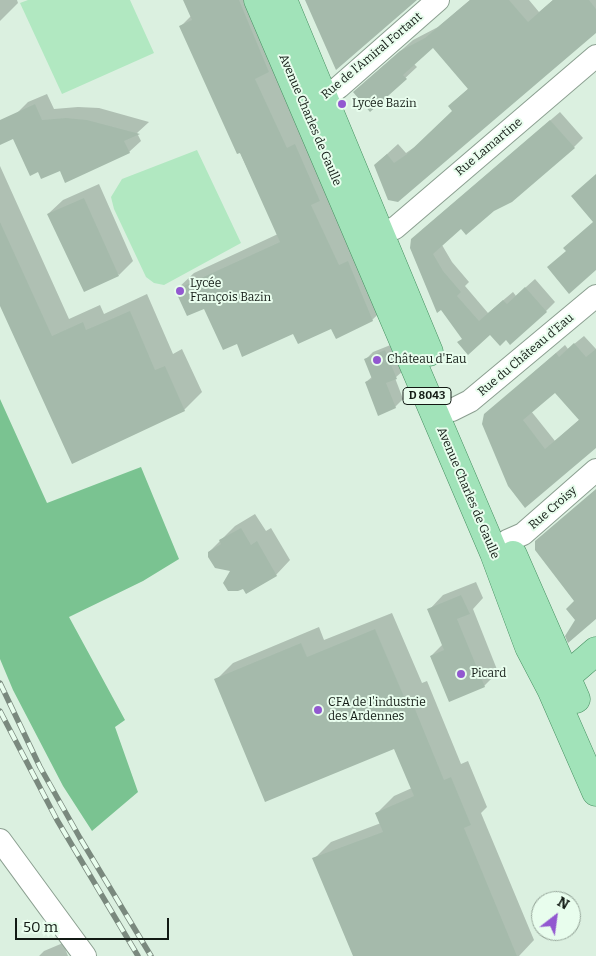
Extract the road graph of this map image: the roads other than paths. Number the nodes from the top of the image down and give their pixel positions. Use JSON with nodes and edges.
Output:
{"nodes":[{"id":1,"x":258,"y":0,"type":"edge"},
{"id":2,"x":283,"y":0,"type":"edge"},
{"id":3,"x":438,"y":0,"type":"edge"},
{"id":4,"x":596,"y":56,"type":"edge"},
{"id":5,"x":314,"y":103,"type":"junction"},
{"id":6,"x":380,"y":233,"type":"junction"},
{"id":7,"x":596,"y":296,"type":"edge"},
{"id":8,"x":452,"y":410,"type":"junction"},
{"id":9,"x":596,"y":470,"type":"edge"},
{"id":10,"x":507,"y":542,"type":"junction"},
{"id":11,"x":596,"y":651,"type":"edge"},
{"id":12,"x":558,"y":683,"type":"junction"},
{"id":13,"x":596,"y":744,"type":"edge"},
{"id":14,"x":596,"y":792,"type":"edge"},
{"id":15,"x":0,"y":840,"type":"edge"},
{"id":16,"x":85,"y":956,"type":"edge"}],
"edges":[{"from":1,"to":5,"type":"main road","name":"Avenue Charles de Gaulle","number":"D 8043"},
{"from":2,"to":5,"type":"main road","name":"Avenue Charles de Gaulle","number":"D 8043"},
{"from":3,"to":5,"type":"street","name":"Rue de l'Amiral Fortant"},
{"from":4,"to":6,"type":"street","name":"Rue Lamartine"},
{"from":5,"to":6,"type":"main road","name":"Avenue Charles de Gaulle","number":"D 8043"},
{"from":5,"to":12,"type":"main road","name":"Avenue Charles de Gaulle","number":"D 8043"},
{"from":6,"to":8,"type":"main road","name":"Avenue Charles de Gaulle","number":"D 8043"},
{"from":7,"to":8,"type":"street","name":"Rue du Château d'Eau"},
{"from":8,"to":10,"type":"main road","name":"Avenue Charles de Gaulle","number":"D 8043"},
{"from":9,"to":10,"type":"street","name":"Rue Croisy"},
{"from":10,"to":12,"type":"main road","name":"Avenue Charles de Gaulle","number":"D 8043"},
{"from":11,"to":12,"type":"main road"},
{"from":12,"to":13,"type":"main road","name":"Avenue Charles de Gaulle","number":"D 8043"},
{"from":12,"to":14,"type":"main road","name":"Avenue Charles de Gaulle","number":"D 8043"},
{"from":15,"to":16,"type":"street"}]}
